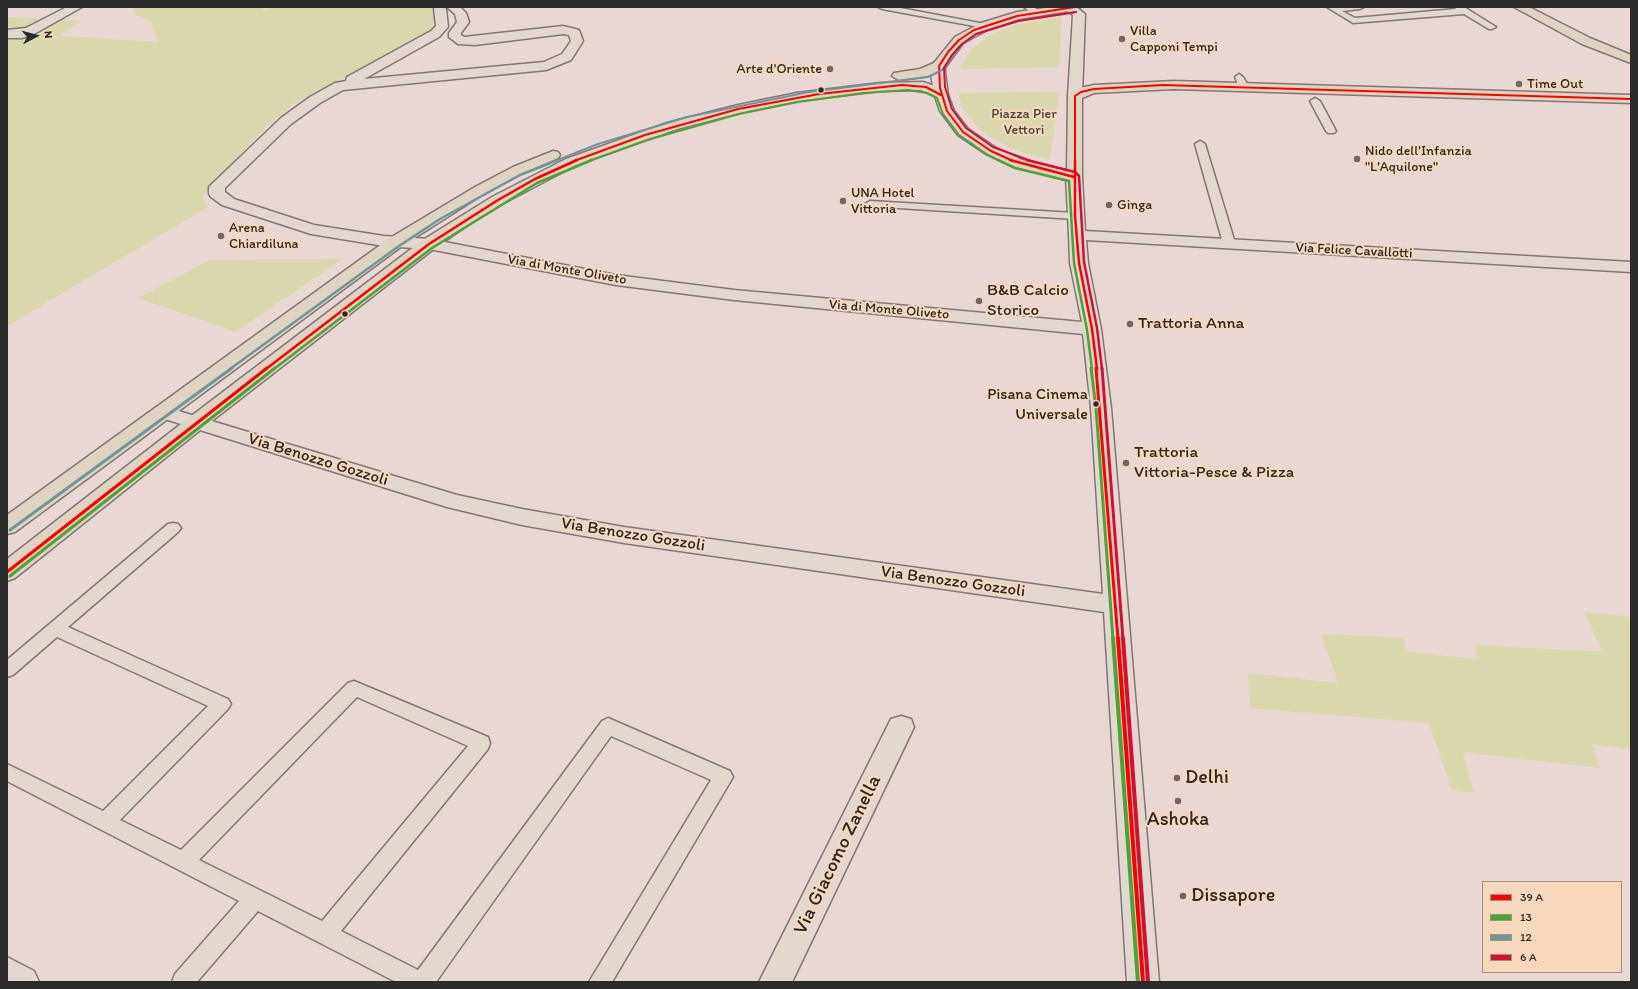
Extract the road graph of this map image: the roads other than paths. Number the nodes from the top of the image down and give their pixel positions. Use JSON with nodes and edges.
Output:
{"nodes":[{"id":1,"x":76,"y":7,"type":"edge"},
{"id":2,"x":882,"y":7,"type":"edge"},
{"id":3,"x":1360,"y":7,"type":"edge"},
{"id":4,"x":1458,"y":7,"type":"edge"},
{"id":5,"x":1520,"y":7,"type":"edge"},
{"id":6,"x":445,"y":8,"type":"edge"},
{"id":7,"x":1072,"y":8,"type":"edge"},
{"id":8,"x":1333,"y":8,"type":"edge"},
{"id":9,"x":1032,"y":10,"type":"edge"},
{"id":10,"x":1466,"y":11,"type":"junction"},
{"id":11,"x":985,"y":26,"type":"junction"},
{"id":12,"x":1492,"y":27,"type":"dead end"},
{"id":13,"x":7,"y":34,"type":"edge"},
{"id":14,"x":1631,"y":59,"type":"edge"},
{"id":15,"x":939,"y":66,"type":"junction"},
{"id":16,"x":340,"y":86,"type":"junction"},
{"id":17,"x":942,"y":95,"type":"junction"},
{"id":18,"x":1311,"y":95,"type":"junction"},
{"id":19,"x":1075,"y":96,"type":"junction"},
{"id":20,"x":1631,"y":99,"type":"edge"},
{"id":21,"x":1331,"y":131,"type":"dead end"},
{"id":22,"x":1200,"y":144,"type":"dead end"},
{"id":23,"x":1074,"y":177,"type":"junction"},
{"id":24,"x":870,"y":204,"type":"dead end"},
{"id":25,"x":1076,"y":225,"type":"junction"},
{"id":26,"x":396,"y":242,"type":"junction"},
{"id":27,"x":429,"y":244,"type":"junction"},
{"id":28,"x":1229,"y":244,"type":"junction"},
{"id":29,"x":1631,"y":267,"type":"edge"},
{"id":30,"x":1092,"y":330,"type":"junction"},
{"id":31,"x":162,"y":412,"type":"junction"},
{"id":32,"x":197,"y":422,"type":"junction"},
{"id":33,"x":7,"y":526,"type":"edge"},
{"id":34,"x":173,"y":528,"type":"dead end"},
{"id":35,"x":7,"y":572,"type":"edge"},
{"id":36,"x":1116,"y":605,"type":"junction"},
{"id":37,"x":55,"y":629,"type":"junction"},
{"id":38,"x":7,"y":670,"type":"edge"},
{"id":39,"x":901,"y":727,"type":"dead end"},
{"id":40,"x":7,"y":772,"type":"edge"},
{"id":41,"x":105,"y":822,"type":"junction"},
{"id":42,"x":183,"y":862,"type":"junction"},
{"id":43,"x":254,"y":899,"type":"junction"},
{"id":44,"x":325,"y":934,"type":"junction"},
{"id":45,"x":7,"y":973,"type":"edge"},
{"id":46,"x":23,"y":982,"type":"edge"},
{"id":47,"x":183,"y":982,"type":"edge"},
{"id":48,"x":419,"y":982,"type":"edge"},
{"id":49,"x":423,"y":982,"type":"edge"},
{"id":50,"x":600,"y":982,"type":"edge"},
{"id":51,"x":775,"y":982,"type":"edge"},
{"id":52,"x":1143,"y":982,"type":"edge"}],
"edges":[{"from":1,"to":13,"type":"street"},
{"from":2,"to":11,"type":"lane"},
{"from":3,"to":8,"type":"lane"},
{"from":4,"to":10,"type":"lane"},
{"from":5,"to":14,"type":"main road"},
{"from":6,"to":16,"type":"street","name":"Via di Monte Oliveto"},
{"from":6,"to":16,"type":"street","name":"Via di Monte Oliveto"},
{"from":7,"to":9,"type":"main road"},
{"from":7,"to":19,"type":"street"},
{"from":8,"to":10,"type":"lane"},
{"from":9,"to":11,"type":"main road"},
{"from":10,"to":12,"type":"lane"},
{"from":11,"to":15,"type":"main road"},
{"from":15,"to":17,"type":"street"},
{"from":15,"to":26,"type":"main road"},
{"from":16,"to":26,"type":"street","name":"Via di Monte Oliveto"},
{"from":17,"to":23,"type":"main road"},
{"from":17,"to":27,"type":"main road"},
{"from":18,"to":19,"type":"main road"},
{"from":18,"to":20,"type":"main road"},
{"from":18,"to":21,"type":"lane"},
{"from":19,"to":23,"type":"main road"},
{"from":22,"to":28,"type":"lane"},
{"from":23,"to":25,"type":"street"},
{"from":24,"to":25,"type":"lane"},
{"from":25,"to":28,"type":"street","name":"Via Felice Cavallotti"},
{"from":25,"to":30,"type":"street"},
{"from":26,"to":27,"type":"street","name":"Via di Monte Oliveto"},
{"from":26,"to":31,"type":"main road"},
{"from":27,"to":30,"type":"street","name":"Via di Monte Oliveto"},
{"from":27,"to":32,"type":"main road"},
{"from":28,"to":29,"type":"street","name":"Via Felice Cavallotti"},
{"from":30,"to":36,"type":"street"},
{"from":31,"to":32,"type":"street","name":"Via Benozzo Gozzoli"},
{"from":31,"to":33,"type":"main road"},
{"from":32,"to":35,"type":"main road"},
{"from":32,"to":36,"type":"street","name":"Via Benozzo Gozzoli"},
{"from":34,"to":37,"type":"lane"},
{"from":36,"to":52,"type":"street"},
{"from":37,"to":38,"type":"lane"},
{"from":37,"to":41,"type":"lane"},
{"from":39,"to":51,"type":"street","name":"Via Giacomo Zanella"},
{"from":40,"to":41,"type":"lane"},
{"from":41,"to":42,"type":"lane"},
{"from":42,"to":43,"type":"lane"},
{"from":42,"to":44,"type":"lane"},
{"from":43,"to":44,"type":"lane"},
{"from":43,"to":47,"type":"lane"},
{"from":44,"to":48,"type":"lane"},
{"from":45,"to":46,"type":"street"},
{"from":49,"to":50,"type":"lane"}]}
